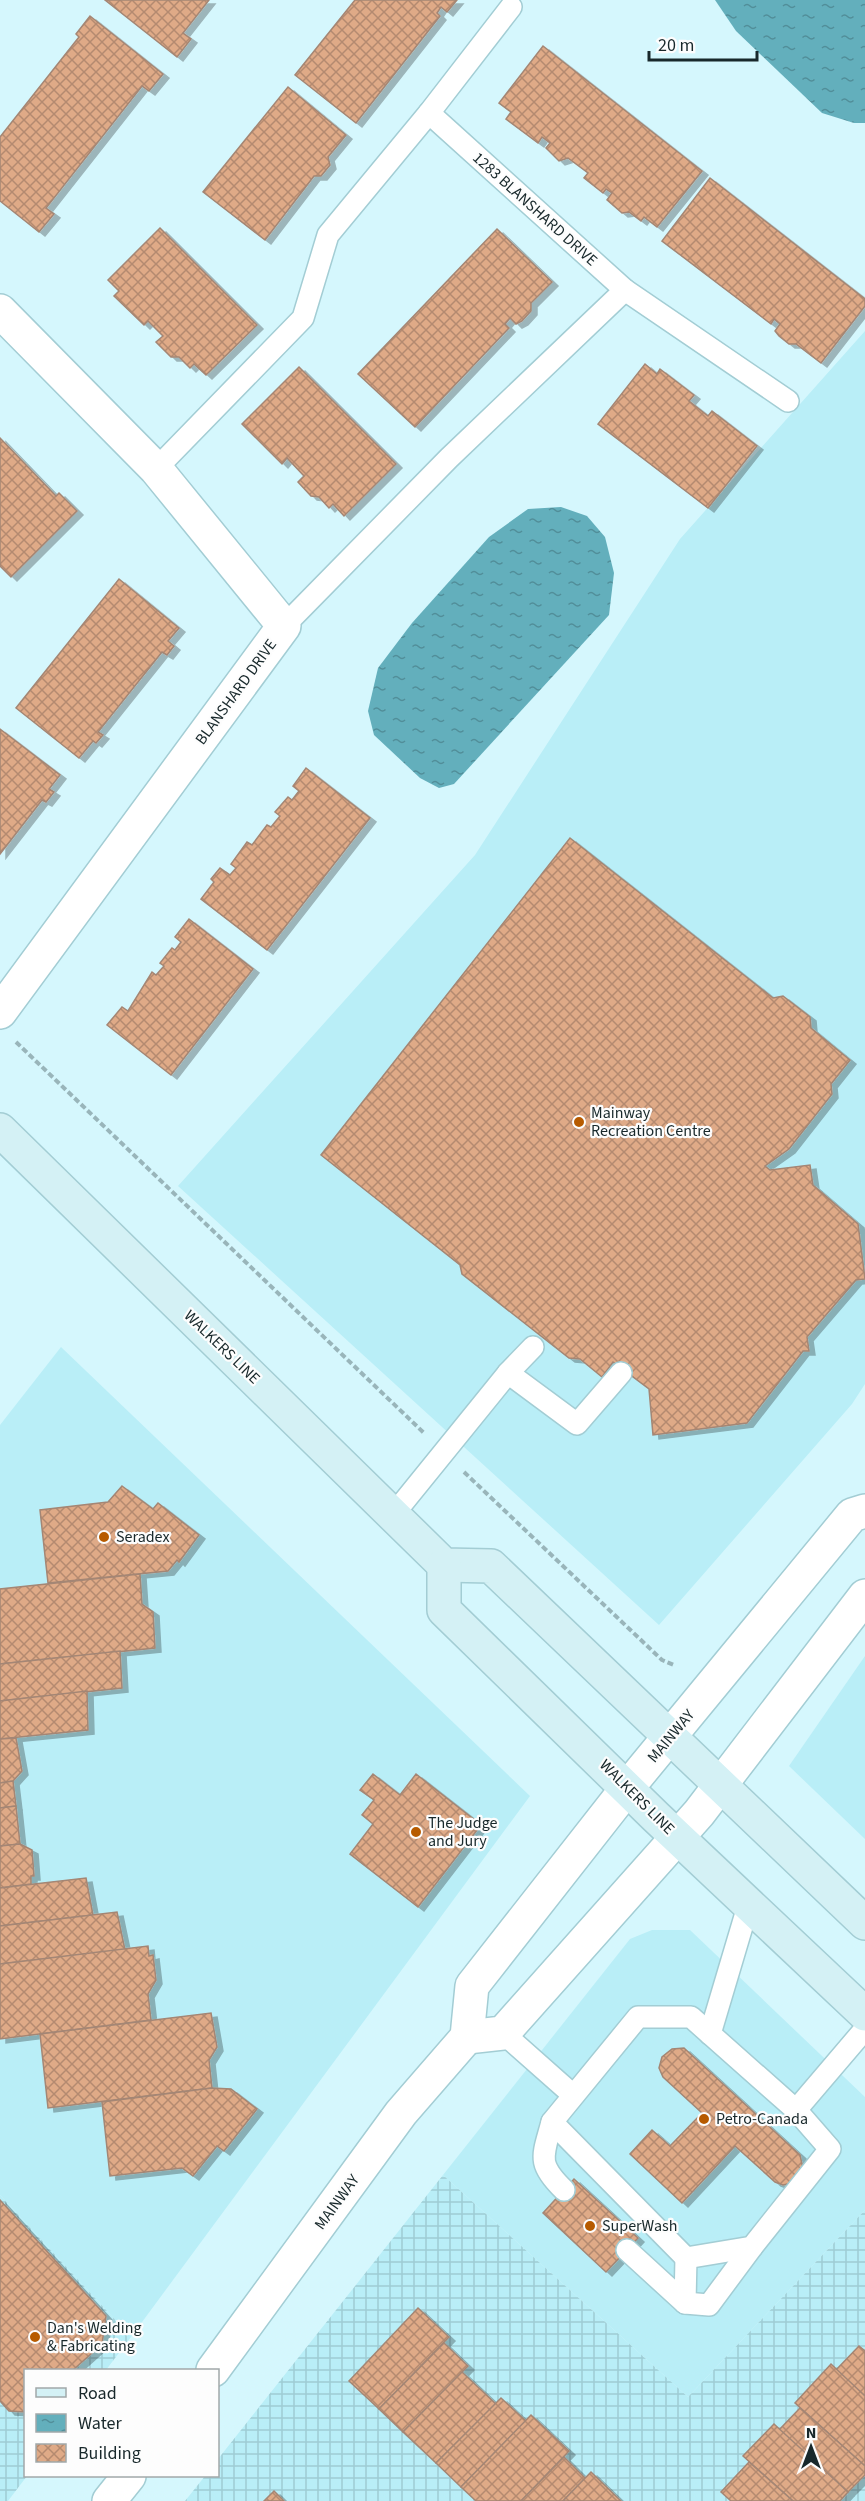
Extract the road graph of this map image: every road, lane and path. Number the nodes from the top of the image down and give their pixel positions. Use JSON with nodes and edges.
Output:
{"nodes":[{"id":1,"x":511,"y":7,"type":"dead end"},
{"id":2,"x":429,"y":113,"type":"junction"},
{"id":3,"x":625,"y":290,"type":"junction"},
{"id":4,"x":0,"y":311,"type":"edge"},
{"id":5,"x":788,"y":401,"type":"dead end"},
{"id":6,"x":156,"y":469,"type":"junction"},
{"id":7,"x":284,"y":626,"type":"junction"},
{"id":8,"x":4,"y":1024,"type":"edge"},
{"id":9,"x":0,"y":1130,"type":"edge"},
{"id":10,"x":533,"y":1347,"type":"dead end"},
{"id":11,"x":508,"y":1372,"type":"junction"},
{"id":12,"x":621,"y":1372,"type":"dead end"},
{"id":13,"x":444,"y":1452,"type":"junction"},
{"id":14,"x":865,"y":1511,"type":"edge"},
{"id":15,"x":393,"y":1515,"type":"junction"},
{"id":16,"x":444,"y":1565,"type":"junction"},
{"id":17,"x":865,"y":1596,"type":"edge"},
{"id":18,"x":674,"y":1665,"type":"dead end"},
{"id":19,"x":669,"y":1738,"type":"junction"},
{"id":20,"x":720,"y":1786,"type":"junction"},
{"id":21,"x":628,"y":1787,"type":"junction"},
{"id":22,"x":678,"y":1837,"type":"junction"},
{"id":23,"x":749,"y":1903,"type":"junction"},
{"id":24,"x":865,"y":1923,"type":"edge"},
{"id":25,"x":865,"y":2014,"type":"edge"},
{"id":26,"x":865,"y":2029,"type":"edge"},
{"id":27,"x":503,"y":2033,"type":"junction"},
{"id":28,"x":710,"y":2034,"type":"junction"},
{"id":29,"x":467,"y":2037,"type":"junction"},
{"id":30,"x":573,"y":2095,"type":"junction"},
{"id":31,"x":796,"y":2110,"type":"junction"},
{"id":32,"x":552,"y":2122,"type":"junction"},
{"id":33,"x":564,"y":2190,"type":"dead end"},
{"id":34,"x":752,"y":2247,"type":"junction"},
{"id":35,"x":627,"y":2250,"type":"dead end"},
{"id":36,"x":686,"y":2258,"type":"junction"},
{"id":37,"x":685,"y":2303,"type":"junction"},
{"id":38,"x":214,"y":2369,"type":"edge"},
{"id":39,"x":127,"y":2477,"type":"edge"},
{"id":40,"x":109,"y":2501,"type":"edge"}],
"edges":[{"from":1,"to":2,"type":"lane"},
{"from":2,"to":3,"type":"lane","name":"1283 BLANSHARD DRIVE"},
{"from":2,"to":6,"type":"lane"},
{"from":3,"to":5,"type":"lane","name":"1283 BLANSHARD DRIVE"},
{"from":3,"to":7,"type":"lane"},
{"from":4,"to":6,"type":"street","name":"BLANSHARD DRIVE"},
{"from":6,"to":7,"type":"street","name":"BLANSHARD DRIVE"},
{"from":7,"to":8,"type":"street","name":"BLANSHARD DRIVE"},
{"from":8,"to":13,"type":"path"},
{"from":9,"to":15,"type":"main road","name":"WALKERS LINE"},
{"from":10,"to":11,"type":"lane"},
{"from":11,"to":12,"type":"lane"},
{"from":11,"to":13,"type":"lane"},
{"from":13,"to":15,"type":"lane"},
{"from":13,"to":18,"type":"path"},
{"from":14,"to":19,"type":"street","name":"MAINWAY"},
{"from":15,"to":16,"type":"main road","name":"WALKERS LINE"},
{"from":16,"to":19,"type":"main road"},
{"from":16,"to":21,"type":"main road","name":"WALKERS LINE"},
{"from":17,"to":20,"type":"street"},
{"from":19,"to":20,"type":"main road"},
{"from":19,"to":21,"type":"street","name":"MAINWAY"},
{"from":20,"to":22,"type":"street"},
{"from":20,"to":24,"type":"main road"},
{"from":21,"to":22,"type":"main road","name":"WALKERS LINE"},
{"from":21,"to":29,"type":"street","name":"MAINWAY"},
{"from":22,"to":23,"type":"main road","name":"WALKERS LINE"},
{"from":22,"to":27,"type":"street"},
{"from":23,"to":25,"type":"main road","name":"WALKERS LINE"},
{"from":23,"to":28,"type":"lane"},
{"from":26,"to":31,"type":"lane"},
{"from":27,"to":29,"type":"street"},
{"from":27,"to":30,"type":"lane"},
{"from":28,"to":30,"type":"lane"},
{"from":28,"to":31,"type":"lane"},
{"from":29,"to":38,"type":"street","name":"MAINWAY"},
{"from":30,"to":32,"type":"lane"},
{"from":31,"to":34,"type":"lane"},
{"from":32,"to":33,"type":"lane"},
{"from":32,"to":36,"type":"lane"},
{"from":34,"to":36,"type":"lane"},
{"from":34,"to":37,"type":"lane"},
{"from":35,"to":37,"type":"lane"},
{"from":36,"to":37,"type":"lane"},
{"from":39,"to":40,"type":"street"}]}
